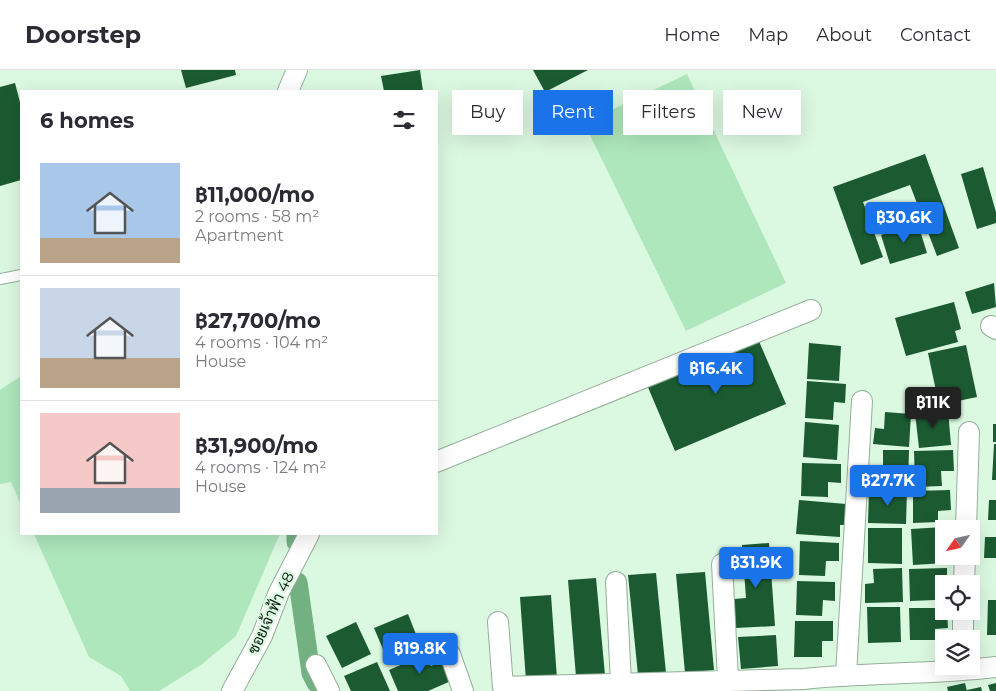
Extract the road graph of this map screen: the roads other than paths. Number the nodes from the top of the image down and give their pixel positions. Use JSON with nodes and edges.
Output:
{"nodes":[{"id":1,"x":298,"y":70,"type":"edge"},
{"id":2,"x":288,"y":90,"type":"edge"},
{"id":3,"x":20,"y":275,"type":"edge"},
{"id":4,"x":0,"y":279,"type":"edge"},
{"id":5,"x":811,"y":310,"type":"dead end"},
{"id":6,"x":862,"y":401,"type":"dead end"},
{"id":7,"x":969,"y":432,"type":"dead end"},
{"id":8,"x":438,"y":461,"type":"edge"},
{"id":9,"x":966,"y":520,"type":"edge"},
{"id":10,"x":308,"y":535,"type":"edge"},
{"id":11,"x":722,"y":564,"type":"dead end"},
{"id":12,"x":616,"y":582,"type":"dead end"},
{"id":13,"x":498,"y":622,"type":"dead end"},
{"id":14,"x":450,"y":654,"type":"dead end"},
{"id":15,"x":316,"y":666,"type":"dead end"},
{"id":16,"x":996,"y":667,"type":"edge"},
{"id":17,"x":980,"y":668,"type":"edge"},
{"id":18,"x":935,"y":670,"type":"edge"},
{"id":19,"x":846,"y":674,"type":"junction"},
{"id":20,"x":728,"y":680,"type":"junction"},
{"id":21,"x":622,"y":684,"type":"junction"},
{"id":22,"x":238,"y":688,"type":"edge"},
{"id":23,"x":329,"y":691,"type":"edge"},
{"id":24,"x":463,"y":691,"type":"edge"}],
"edges":[{"from":1,"to":2,"type":"street"},
{"from":3,"to":4,"type":"lane"},
{"from":5,"to":8,"type":"street"},
{"from":6,"to":19,"type":"street"},
{"from":7,"to":9,"type":"street"},
{"from":10,"to":22,"type":"street","name":"ซอยเจ้าฟ้า 48"},
{"from":11,"to":20,"type":"street"},
{"from":12,"to":21,"type":"street"},
{"from":13,"to":21,"type":"street"},
{"from":14,"to":24,"type":"street"},
{"from":15,"to":23,"type":"street"},
{"from":16,"to":17,"type":"street"},
{"from":18,"to":19,"type":"street"},
{"from":19,"to":20,"type":"street"},
{"from":20,"to":21,"type":"street"}]}
